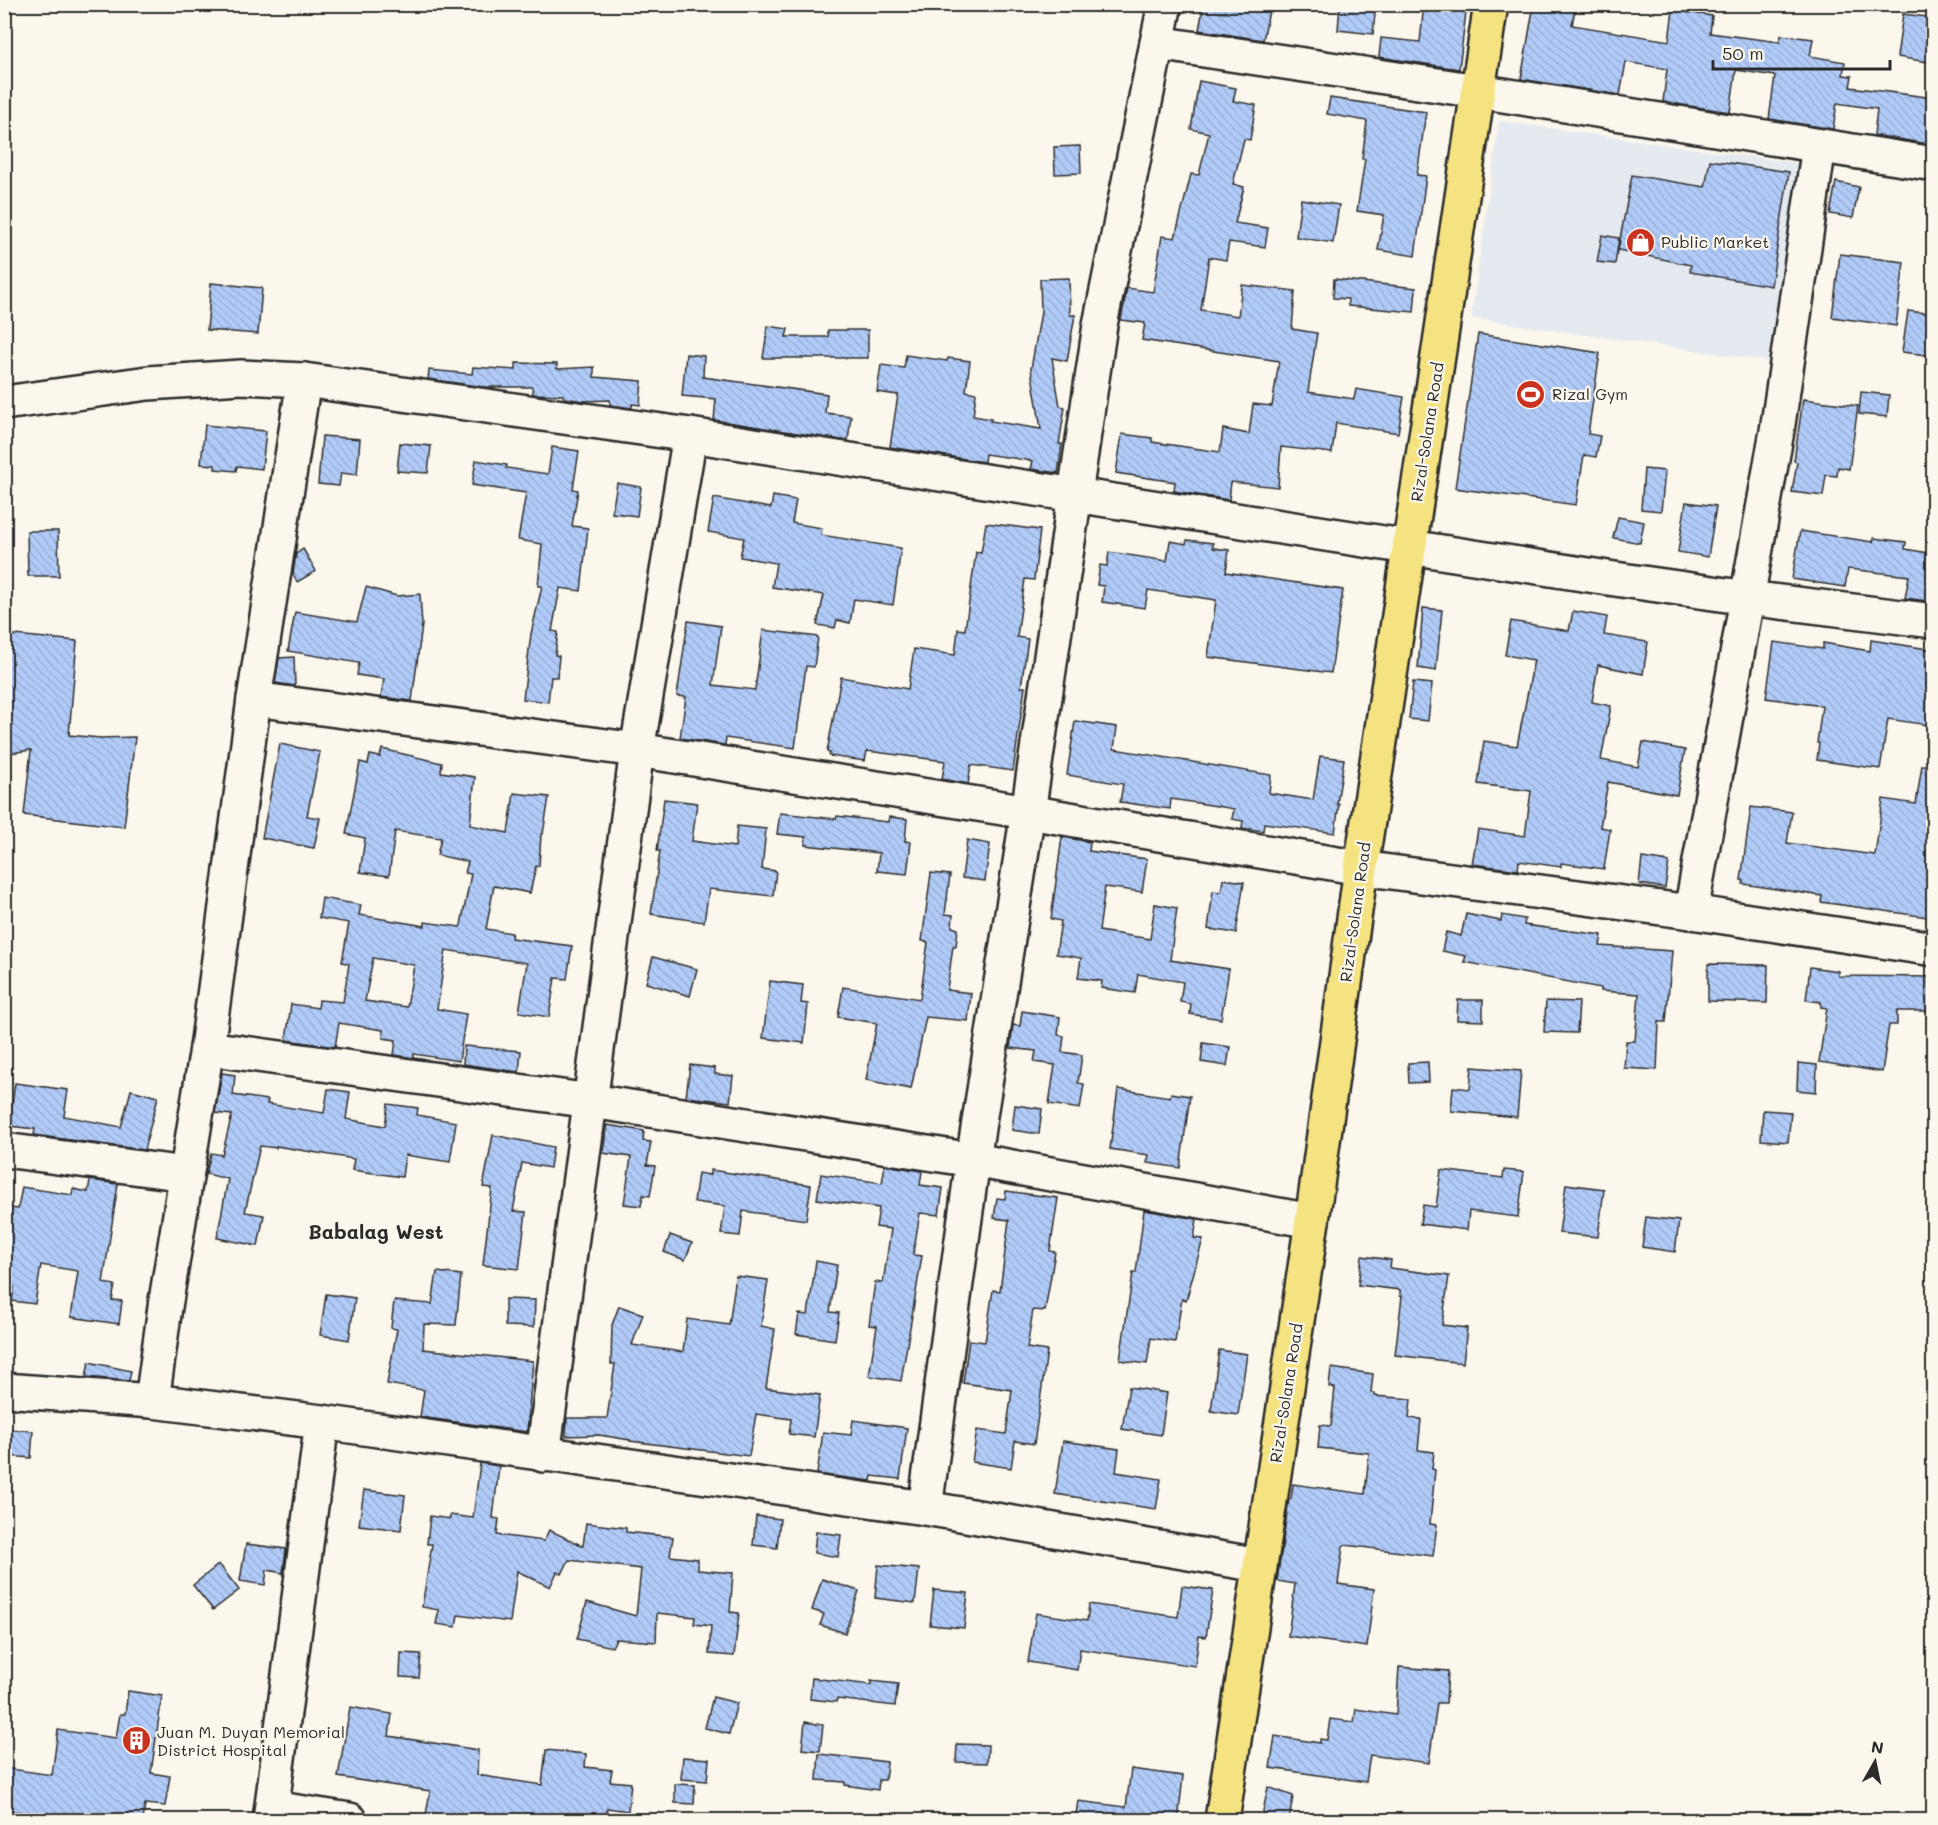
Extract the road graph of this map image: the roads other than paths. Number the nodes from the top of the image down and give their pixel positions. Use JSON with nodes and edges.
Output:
{"nodes":[{"id":1,"x":1165,"y":4,"type":"edge"},
{"id":2,"x":1491,"y":4,"type":"edge"},
{"id":3,"x":1157,"y":43,"type":"junction"},
{"id":4,"x":1478,"y":91,"type":"junction"},
{"id":5,"x":1819,"y":146,"type":"junction"},
{"id":6,"x":1934,"y":164,"type":"edge"},
{"id":7,"x":304,"y":380,"type":"junction"},
{"id":8,"x":4,"y":403,"type":"edge"},
{"id":9,"x":690,"y":435,"type":"junction"},
{"id":10,"x":1076,"y":496,"type":"junction"},
{"id":11,"x":1410,"y":546,"type":"junction"},
{"id":12,"x":1748,"y":598,"type":"junction"},
{"id":13,"x":1934,"y":621,"type":"edge"},
{"id":14,"x":254,"y":699,"type":"junction"},
{"id":15,"x":637,"y":750,"type":"junction"},
{"id":16,"x":1028,"y":812,"type":"junction"},
{"id":17,"x":1360,"y":868,"type":"junction"},
{"id":18,"x":1691,"y":912,"type":"junction"},
{"id":19,"x":1934,"y":949,"type":"edge"},
{"id":20,"x":207,"y":1048,"type":"junction"},
{"id":21,"x":591,"y":1101,"type":"junction"},
{"id":22,"x":4,"y":1150,"type":"edge"},
{"id":23,"x":973,"y":1160,"type":"junction"},
{"id":24,"x":186,"y":1174,"type":"junction"},
{"id":25,"x":1312,"y":1221,"type":"junction"},
{"id":26,"x":4,"y":1390,"type":"edge"},
{"id":27,"x":152,"y":1401,"type":"junction"},
{"id":28,"x":322,"y":1422,"type":"junction"},
{"id":29,"x":543,"y":1455,"type":"junction"},
{"id":30,"x":925,"y":1508,"type":"junction"},
{"id":31,"x":1259,"y":1565,"type":"junction"},
{"id":32,"x":271,"y":1814,"type":"edge"},
{"id":33,"x":351,"y":1821,"type":"edge"},
{"id":34,"x":1222,"y":1821,"type":"edge"}],
"edges":[{"from":1,"to":3,"type":"street"},
{"from":2,"to":4,"type":"main road","name":"Rizal-Solana Road"},
{"from":3,"to":4,"type":"street"},
{"from":3,"to":10,"type":"street"},
{"from":4,"to":5,"type":"street"},
{"from":4,"to":11,"type":"main road","name":"Rizal-Solana Road"},
{"from":5,"to":6,"type":"street"},
{"from":5,"to":12,"type":"street"},
{"from":7,"to":8,"type":"street"},
{"from":7,"to":9,"type":"street"},
{"from":7,"to":14,"type":"street"},
{"from":9,"to":10,"type":"street"},
{"from":9,"to":15,"type":"street"},
{"from":10,"to":11,"type":"street"},
{"from":10,"to":16,"type":"street"},
{"from":11,"to":12,"type":"street"},
{"from":11,"to":17,"type":"main road","name":"Rizal-Solana Road"},
{"from":12,"to":13,"type":"street"},
{"from":12,"to":18,"type":"street"},
{"from":14,"to":15,"type":"street"},
{"from":14,"to":20,"type":"street"},
{"from":15,"to":16,"type":"street"},
{"from":15,"to":21,"type":"street"},
{"from":16,"to":17,"type":"street"},
{"from":16,"to":23,"type":"street"},
{"from":17,"to":18,"type":"street"},
{"from":17,"to":25,"type":"main road","name":"Rizal-Solana Road"},
{"from":18,"to":19,"type":"street"},
{"from":20,"to":21,"type":"street"},
{"from":20,"to":24,"type":"street"},
{"from":21,"to":23,"type":"street"},
{"from":21,"to":29,"type":"street"},
{"from":22,"to":24,"type":"street"},
{"from":23,"to":25,"type":"street"},
{"from":23,"to":30,"type":"street"},
{"from":24,"to":27,"type":"street"},
{"from":25,"to":31,"type":"main road","name":"Rizal-Solana Road"},
{"from":26,"to":27,"type":"street"},
{"from":27,"to":28,"type":"street"},
{"from":28,"to":29,"type":"street"},
{"from":28,"to":32,"type":"street"},
{"from":29,"to":30,"type":"street"},
{"from":30,"to":31,"type":"street"},
{"from":31,"to":34,"type":"main road","name":"Rizal-Solana Road"},
{"from":32,"to":33,"type":"street"}]}
